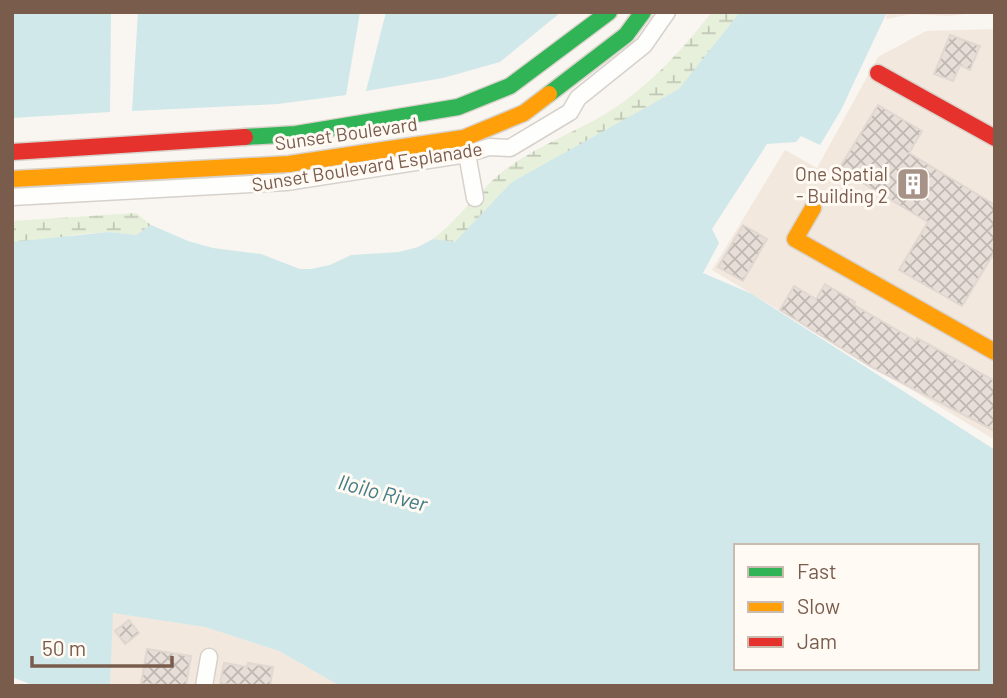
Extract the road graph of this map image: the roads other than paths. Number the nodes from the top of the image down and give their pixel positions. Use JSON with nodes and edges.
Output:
{"nodes":[{"id":1,"x":609,"y":12,"type":"edge"},
{"id":2,"x":643,"y":12,"type":"edge"},
{"id":3,"x":667,"y":12,"type":"edge"},
{"id":4,"x":878,"y":73,"type":"dead end"},
{"id":5,"x":995,"y":138,"type":"edge"},
{"id":6,"x":12,"y":152,"type":"edge"},
{"id":7,"x":467,"y":154,"type":"junction"},
{"id":8,"x":12,"y":179,"type":"edge"},
{"id":9,"x":12,"y":197,"type":"edge"},
{"id":10,"x":475,"y":198,"type":"dead end"},
{"id":11,"x":813,"y":208,"type":"dead end"},
{"id":12,"x":995,"y":352,"type":"edge"},
{"id":13,"x":209,"y":657,"type":"dead end"},
{"id":14,"x":204,"y":686,"type":"edge"}],
"edges":[{"from":1,"to":6,"type":"main road","name":"Sunset Boulevard"},
{"from":2,"to":8,"type":"main road","name":"Sunset Boulevard"},
{"from":3,"to":7,"type":"street","name":"Sunset Boulevard Esplanade"},
{"from":4,"to":5,"type":"main road"},
{"from":7,"to":9,"type":"street","name":"Sunset Boulevard Esplanade"},
{"from":7,"to":10,"type":"street"},
{"from":11,"to":12,"type":"main road"},
{"from":13,"to":14,"type":"street"}]}
